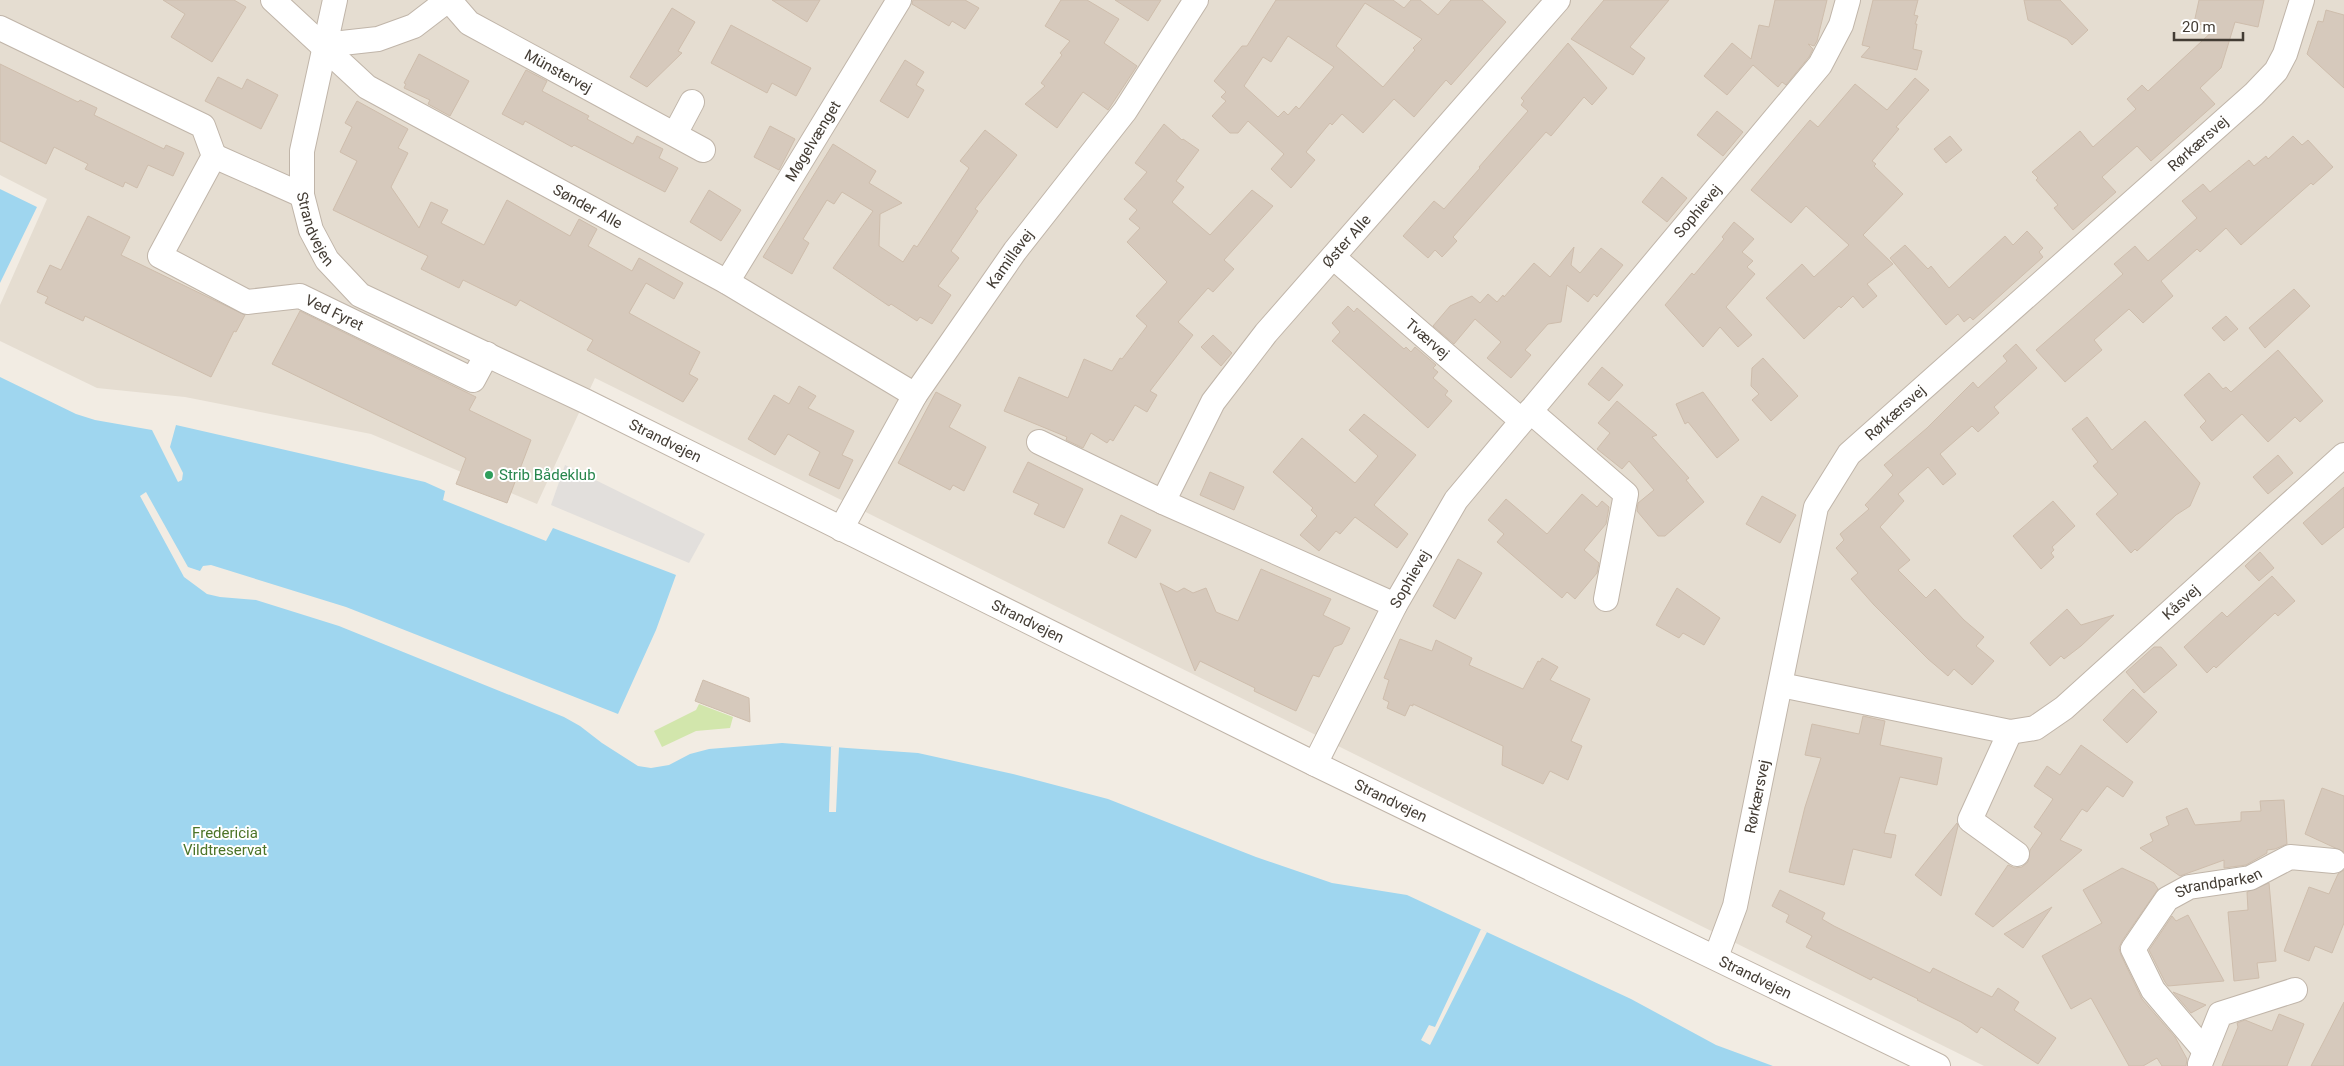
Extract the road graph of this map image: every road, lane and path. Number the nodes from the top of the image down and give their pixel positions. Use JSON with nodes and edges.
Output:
{"nodes":[{"id":1,"x":273,"y":0,"type":"edge"},
{"id":2,"x":334,"y":0,"type":"edge"},
{"id":3,"x":449,"y":0,"type":"edge"},
{"id":4,"x":899,"y":0,"type":"edge"},
{"id":5,"x":1196,"y":0,"type":"edge"},
{"id":6,"x":1558,"y":0,"type":"edge"},
{"id":7,"x":1848,"y":0,"type":"edge"},
{"id":8,"x":2302,"y":0,"type":"edge"},
{"id":9,"x":0,"y":28,"type":"edge"},
{"id":10,"x":324,"y":46,"type":"junction"},
{"id":11,"x":692,"y":102,"type":"dead end"},
{"id":12,"x":675,"y":134,"type":"junction"},
{"id":13,"x":703,"y":150,"type":"dead end"},
{"id":14,"x":214,"y":156,"type":"junction"},
{"id":15,"x":302,"y":195,"type":"junction"},
{"id":16,"x":1333,"y":257,"type":"junction"},
{"id":17,"x":727,"y":282,"type":"junction"},
{"id":18,"x":487,"y":354,"type":"junction"},
{"id":19,"x":915,"y":395,"type":"junction"},
{"id":20,"x":1526,"y":416,"type":"junction"},
{"id":21,"x":1039,"y":442,"type":"dead end"},
{"id":22,"x":2344,"y":454,"type":"edge"},
{"id":23,"x":1163,"y":502,"type":"junction"},
{"id":24,"x":841,"y":529,"type":"junction"},
{"id":25,"x":1606,"y":599,"type":"dead end"},
{"id":26,"x":1395,"y":605,"type":"junction"},
{"id":27,"x":1781,"y":685,"type":"junction"},
{"id":28,"x":2010,"y":732,"type":"junction"},
{"id":29,"x":1315,"y":764,"type":"junction"},
{"id":30,"x":2017,"y":854,"type":"dead end"},
{"id":31,"x":2334,"y":861,"type":"dead end"},
{"id":32,"x":1716,"y":957,"type":"junction"},
{"id":33,"x":2295,"y":990,"type":"dead end"},
{"id":34,"x":2202,"y":1058,"type":"edge"},
{"id":35,"x":1938,"y":1066,"type":"edge"}],
"edges":[{"from":1,"to":10,"type":"street","name":"Sønder Alle"},
{"from":2,"to":10,"type":"street","name":"Strandvejen"},
{"from":3,"to":10,"type":"street","name":"Münstervej"},
{"from":3,"to":12,"type":"street","name":"Münstervej"},
{"from":4,"to":17,"type":"street","name":"Møgelvænget"},
{"from":5,"to":19,"type":"street","name":"Kamillavej"},
{"from":6,"to":16,"type":"street","name":"Øster Alle"},
{"from":7,"to":20,"type":"street","name":"Sophievej"},
{"from":8,"to":27,"type":"street","name":"Rørkærsvej"},
{"from":9,"to":14,"type":"street"},
{"from":10,"to":15,"type":"street","name":"Strandvejen"},
{"from":10,"to":17,"type":"street","name":"Sønder Alle"},
{"from":11,"to":12,"type":"street"},
{"from":12,"to":13,"type":"street","name":"Münstervej"},
{"from":14,"to":15,"type":"street"},
{"from":14,"to":18,"type":"street","name":"Ved Fyret"},
{"from":15,"to":18,"type":"street","name":"Strandvejen"},
{"from":16,"to":20,"type":"street","name":"Tværvej"},
{"from":16,"to":23,"type":"street","name":"Øster Alle"},
{"from":17,"to":19,"type":"street","name":"Sønder Alle"},
{"from":18,"to":24,"type":"street","name":"Strandvejen"},
{"from":19,"to":24,"type":"street","name":"Kamillavej"},
{"from":20,"to":25,"type":"street"},
{"from":20,"to":26,"type":"street","name":"Sophievej"},
{"from":21,"to":23,"type":"street"},
{"from":22,"to":28,"type":"street","name":"Kåsvej"},
{"from":23,"to":26,"type":"street"},
{"from":24,"to":29,"type":"street","name":"Strandvejen"},
{"from":26,"to":29,"type":"street","name":"Sophievej"},
{"from":27,"to":28,"type":"street","name":"Kåsvej"},
{"from":27,"to":32,"type":"street","name":"Rørkærsvej"},
{"from":28,"to":30,"type":"street"},
{"from":29,"to":32,"type":"street","name":"Strandvejen"},
{"from":31,"to":34,"type":"street","name":"Strandparken"},
{"from":32,"to":35,"type":"street","name":"Strandvejen"},
{"from":33,"to":34,"type":"street","name":"Strandparken"}]}
